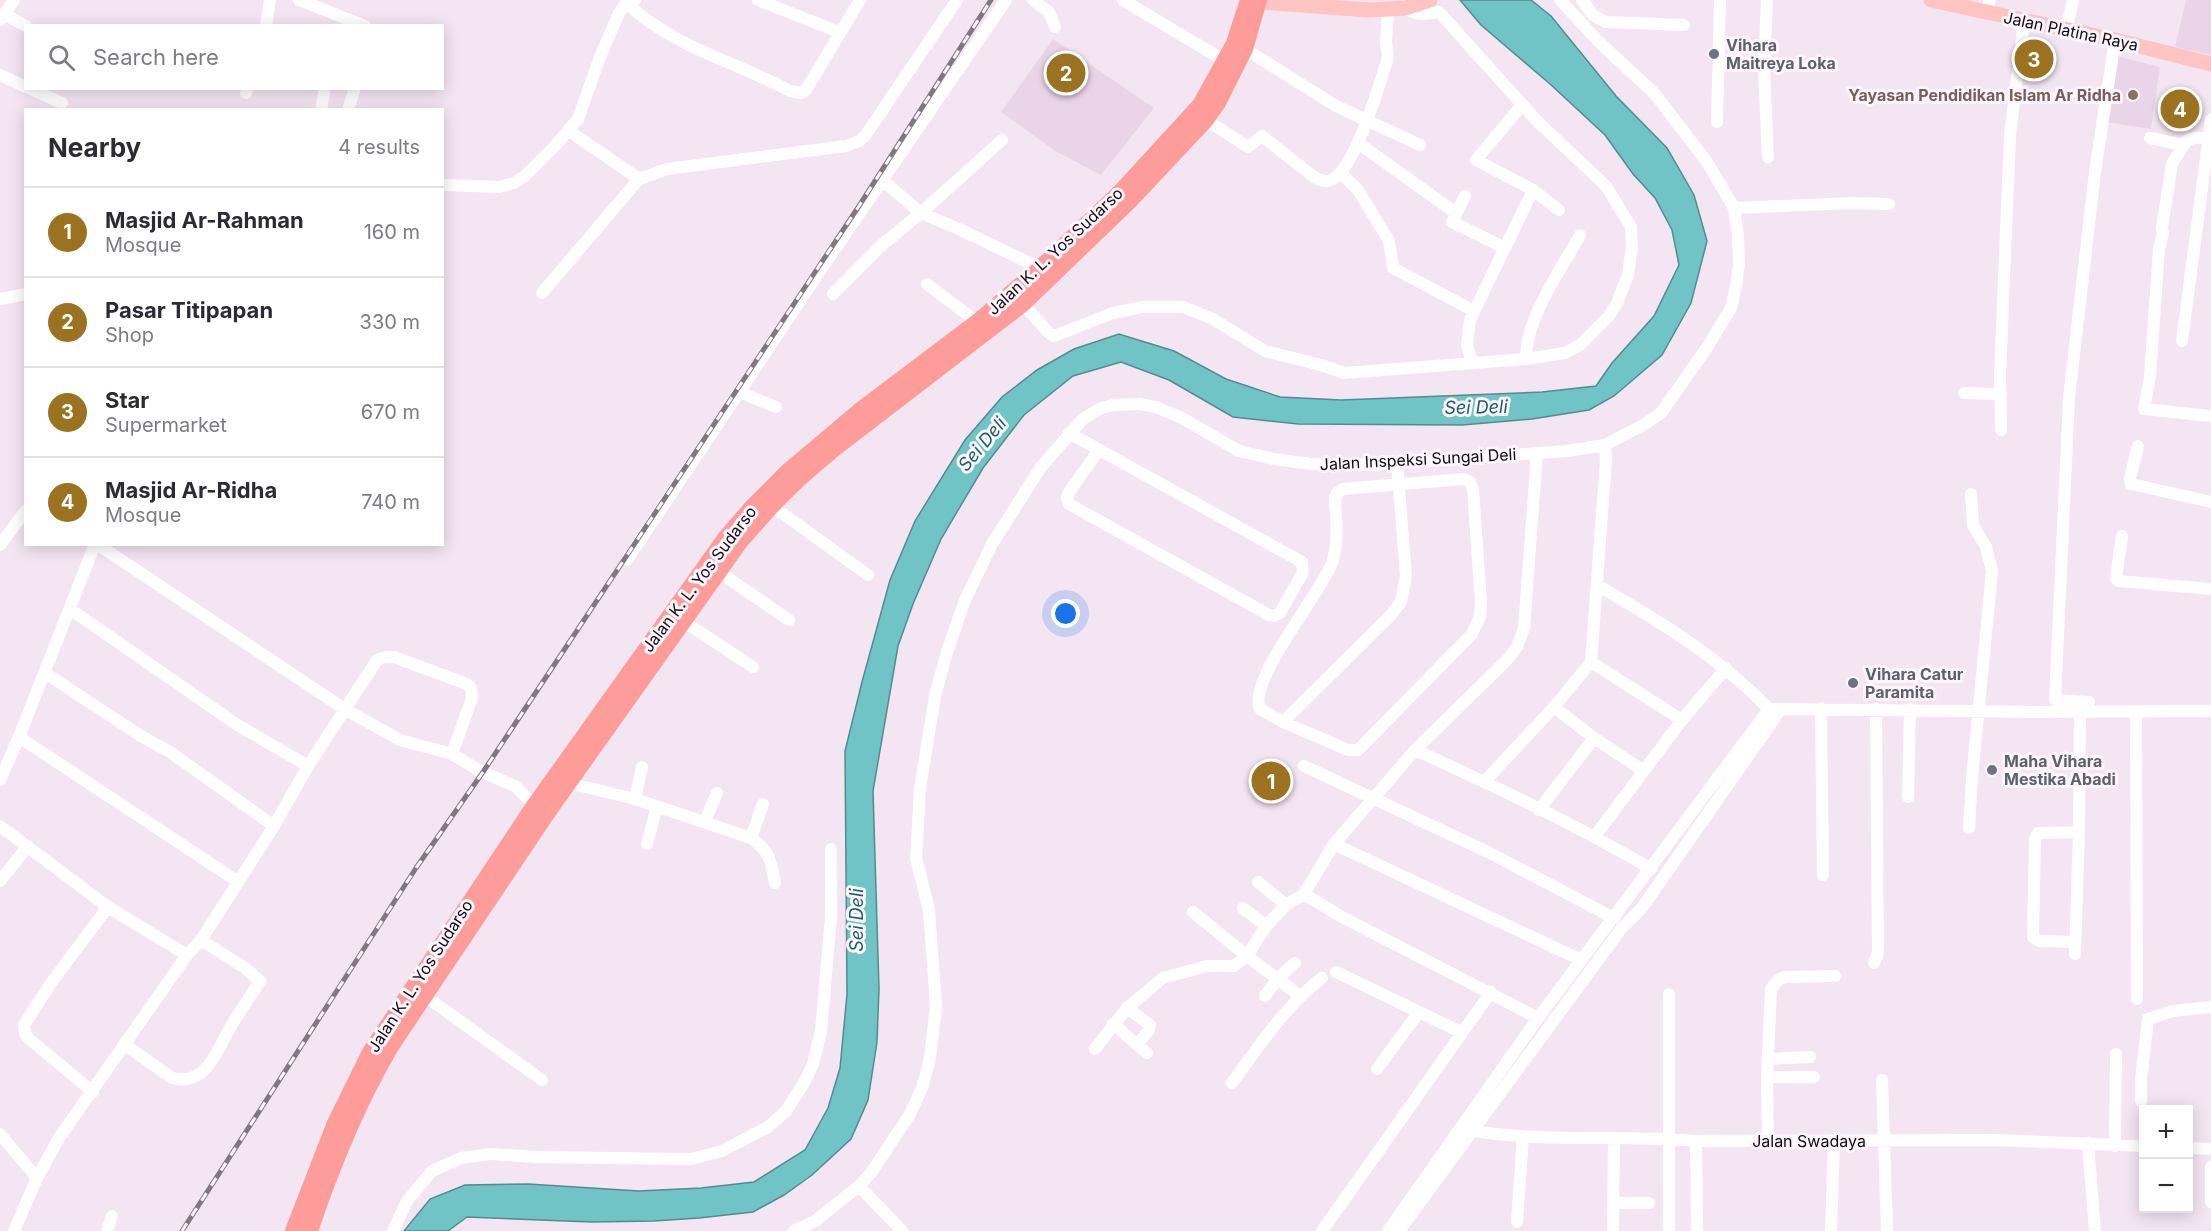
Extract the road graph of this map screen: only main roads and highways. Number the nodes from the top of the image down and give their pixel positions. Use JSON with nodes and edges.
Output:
{"nodes":[{"id":1,"x":1931,"y":0,"type":"edge"},
{"id":2,"x":1253,"y":1,"type":"edge"},
{"id":3,"x":1425,"y":1,"type":"edge"},
{"id":4,"x":1988,"y":6,"type":"edge"},
{"id":5,"x":1231,"y":64,"type":"junction"},
{"id":6,"x":2211,"y":64,"type":"edge"},
{"id":7,"x":1115,"y":206,"type":"junction"},
{"id":8,"x":540,"y":811,"type":"junction"},
{"id":9,"x":293,"y":1231,"type":"edge"},
{"id":10,"x":310,"y":1231,"type":"edge"}],
"edges":[{"from":1,"to":4,"type":"main road","name":"Jalan Platina Raya"},
{"from":2,"to":3,"type":"main road"},
{"from":2,"to":5,"type":"highway","name":"Jalan K. L. Yos Sudarso"},
{"from":2,"to":5,"type":"highway","name":"Jalan K. L. Yos Sudarso"},
{"from":4,"to":6,"type":"main road","name":"Jalan Platina Raya"},
{"from":5,"to":7,"type":"highway","name":"Jalan K. L. Yos Sudarso"},
{"from":5,"to":7,"type":"highway","name":"Jalan K. L. Yos Sudarso"},
{"from":7,"to":8,"type":"highway","name":"Jalan K. L. Yos Sudarso"},
{"from":7,"to":8,"type":"highway","name":"Jalan K. L. Yos Sudarso"},
{"from":8,"to":9,"type":"highway","name":"Jalan K. L. Yos Sudarso"},
{"from":8,"to":10,"type":"highway","name":"Jalan K. L. Yos Sudarso"}]}
